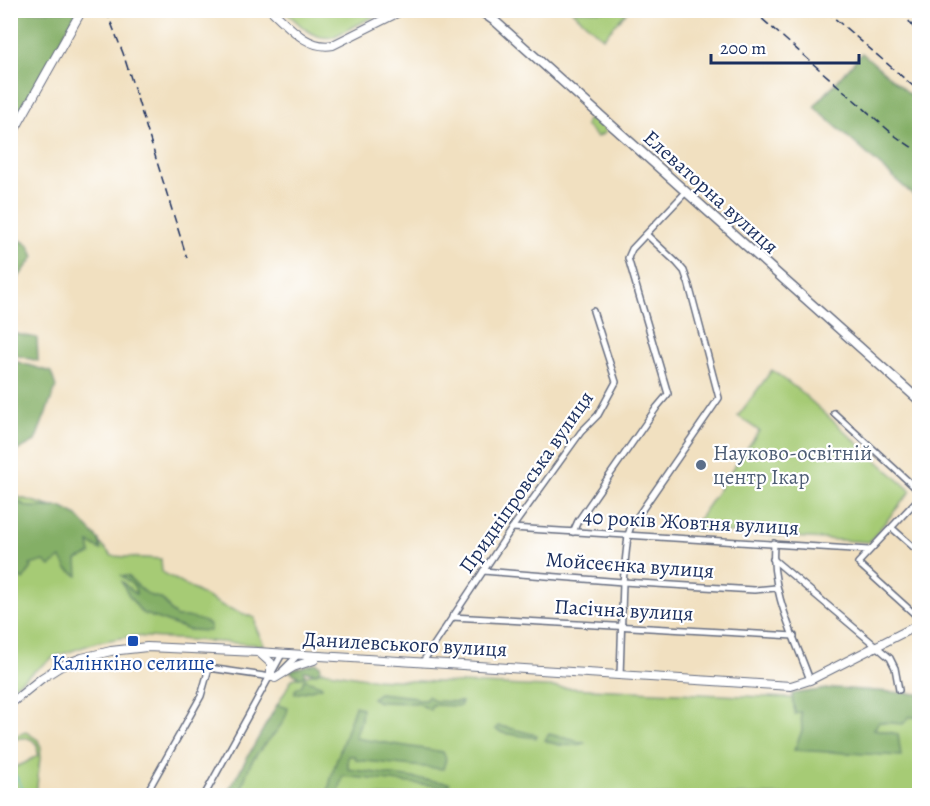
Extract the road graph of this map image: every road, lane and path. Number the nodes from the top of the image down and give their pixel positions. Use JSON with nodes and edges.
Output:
{"nodes":[{"id":1,"x":82,"y":10,"type":"edge"},
{"id":2,"x":271,"y":10,"type":"edge"},
{"id":3,"x":403,"y":10,"type":"edge"},
{"id":4,"x":482,"y":12,"type":"edge"},
{"id":5,"x":10,"y":138,"type":"edge"},
{"id":6,"x":685,"y":193,"type":"junction"},
{"id":7,"x":647,"y":235,"type":"junction"},
{"id":8,"x":592,"y":311,"type":"dead end"},
{"id":9,"x":920,"y":401,"type":"edge"},
{"id":10,"x":834,"y":413,"type":"dead end"},
{"id":11,"x":920,"y":495,"type":"edge"},
{"id":12,"x":512,"y":528,"type":"junction"},
{"id":13,"x":892,"y":528,"type":"junction"},
{"id":14,"x":573,"y":532,"type":"junction"},
{"id":15,"x":628,"y":535,"type":"junction"},
{"id":16,"x":774,"y":543,"type":"junction"},
{"id":17,"x":869,"y":550,"type":"junction"},
{"id":18,"x":920,"y":553,"type":"edge"},
{"id":19,"x":773,"y":559,"type":"junction"},
{"id":20,"x":483,"y":572,"type":"junction"},
{"id":21,"x":623,"y":582,"type":"junction"},
{"id":22,"x":776,"y":588,"type":"junction"},
{"id":23,"x":452,"y":617,"type":"junction"},
{"id":24,"x":920,"y":619,"type":"edge"},
{"id":25,"x":920,"y":624,"type":"edge"},
{"id":26,"x":621,"y":626,"type":"junction"},
{"id":27,"x":794,"y":636,"type":"junction"},
{"id":28,"x":877,"y":646,"type":"junction"},
{"id":29,"x":257,"y":652,"type":"junction"},
{"id":30,"x":282,"y":654,"type":"junction"},
{"id":31,"x":297,"y":655,"type":"junction"},
{"id":32,"x":325,"y":657,"type":"junction"},
{"id":33,"x":422,"y":663,"type":"junction"},
{"id":34,"x":620,"y":676,"type":"junction"},
{"id":35,"x":273,"y":677,"type":"junction"},
{"id":36,"x":810,"y":680,"type":"junction"},
{"id":37,"x":899,"y":690,"type":"dead end"},
{"id":38,"x":10,"y":704,"type":"edge"},
{"id":39,"x":145,"y":795,"type":"edge"},
{"id":40,"x":204,"y":795,"type":"edge"}],
"edges":[{"from":1,"to":5,"type":"street"},
{"from":2,"to":3,"type":"street"},
{"from":4,"to":6,"type":"main road","name":"Елеваторна вулиця"},
{"from":6,"to":7,"type":"street"},
{"from":6,"to":9,"type":"main road","name":"Елеваторна вулиця"},
{"from":7,"to":14,"type":"street"},
{"from":7,"to":15,"type":"street"},
{"from":8,"to":12,"type":"street","name":"Придніпровська вулиця"},
{"from":10,"to":11,"type":"street"},
{"from":11,"to":13,"type":"street"},
{"from":12,"to":14,"type":"street","name":"40 років Жовтня вулиця"},
{"from":12,"to":20,"type":"street","name":"Придніпровська вулиця"},
{"from":13,"to":17,"type":"street"},
{"from":13,"to":18,"type":"street"},
{"from":14,"to":15,"type":"street","name":"40 років Жовтня вулиця"},
{"from":15,"to":16,"type":"street","name":"40 років Жовтня вулиця"},
{"from":15,"to":21,"type":"street"},
{"from":16,"to":17,"type":"street","name":"40 років Жовтня вулиця"},
{"from":16,"to":19,"type":"street"},
{"from":17,"to":24,"type":"street"},
{"from":19,"to":22,"type":"street"},
{"from":19,"to":28,"type":"street"},
{"from":20,"to":21,"type":"street","name":"Мойсеєнка вулиця"},
{"from":20,"to":23,"type":"street","name":"Придніпровська вулиця"},
{"from":21,"to":22,"type":"street","name":"Мойсеєнка вулиця"},
{"from":21,"to":26,"type":"street"},
{"from":22,"to":27,"type":"street"},
{"from":23,"to":26,"type":"street","name":"Пасічна вулиця"},
{"from":23,"to":33,"type":"street","name":"Придніпровська вулиця"},
{"from":25,"to":28,"type":"street","name":"Данилевського вулиця"},
{"from":26,"to":27,"type":"street","name":"Пасічна вулиця"},
{"from":26,"to":34,"type":"street"},
{"from":27,"to":36,"type":"street"},
{"from":28,"to":36,"type":"street","name":"Данилевського вулиця"},
{"from":28,"to":37,"type":"street"},
{"from":29,"to":30,"type":"street","name":"Данилевського вулиця"},
{"from":29,"to":35,"type":"street"},
{"from":29,"to":38,"type":"street","name":"Данилевського вулиця"},
{"from":30,"to":31,"type":"street","name":"Данилевського вулиця"},
{"from":30,"to":35,"type":"street"},
{"from":31,"to":32,"type":"street","name":"Данилевського вулиця"},
{"from":31,"to":35,"type":"street"},
{"from":32,"to":33,"type":"street","name":"Данилевського вулиця"},
{"from":32,"to":35,"type":"street"},
{"from":33,"to":34,"type":"street","name":"Данилевського вулиця"},
{"from":34,"to":36,"type":"street","name":"Данилевського вулиця"},
{"from":35,"to":39,"type":"street"},
{"from":35,"to":40,"type":"street"}]}
